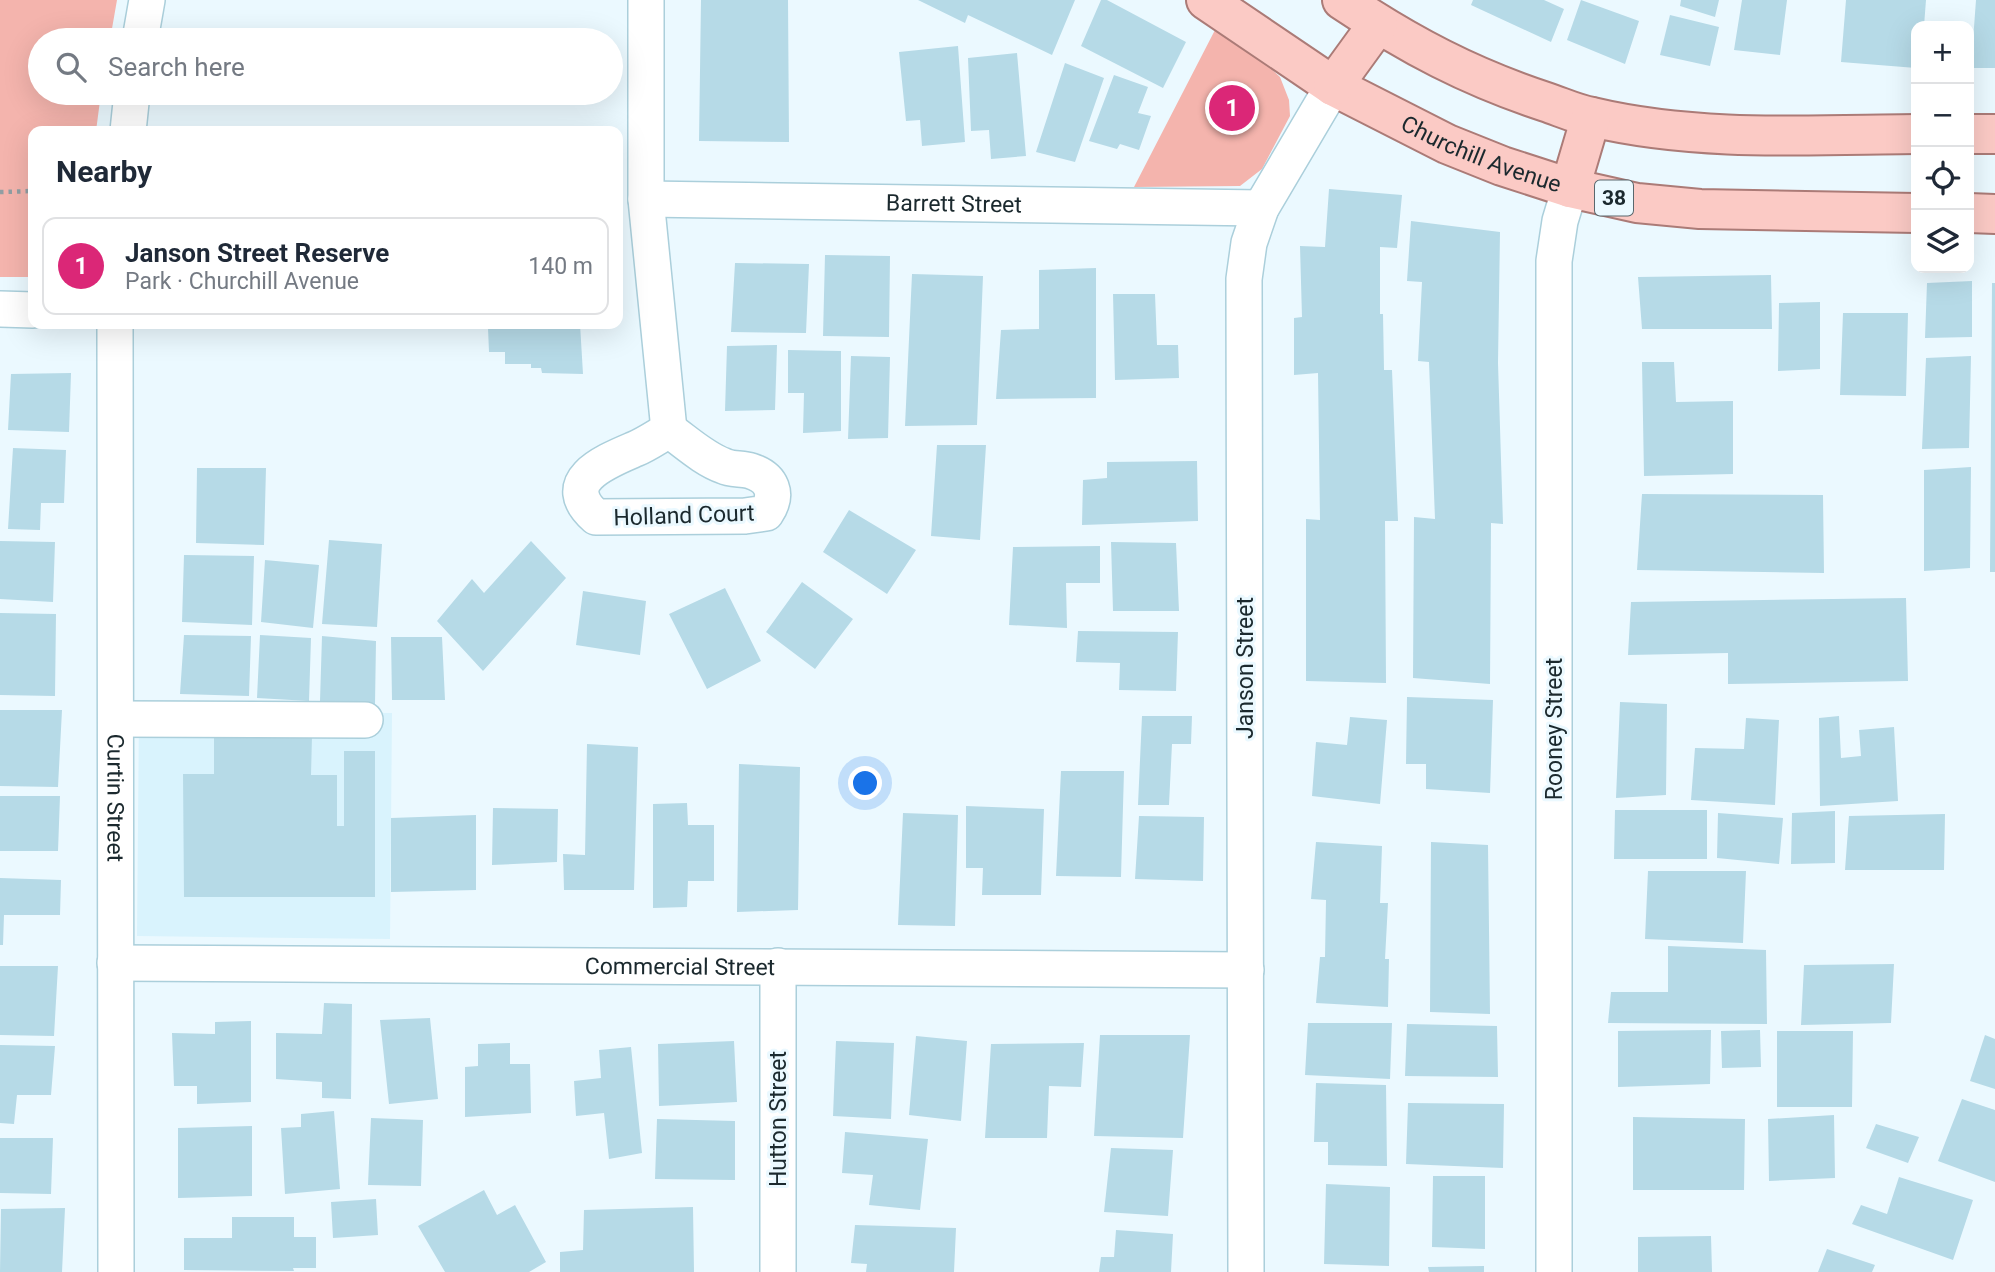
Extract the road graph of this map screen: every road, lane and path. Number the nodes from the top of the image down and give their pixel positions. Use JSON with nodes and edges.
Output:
{"nodes":[{"id":1,"x":147,"y":0,"type":"edge"},
{"id":2,"x":646,"y":0,"type":"edge"},
{"id":3,"x":1206,"y":0,"type":"edge"},
{"id":4,"x":1342,"y":0,"type":"edge"},
{"id":5,"x":1378,"y":24,"type":"junction"},
{"id":6,"x":142,"y":28,"type":"edge"},
{"id":7,"x":1333,"y":86,"type":"junction"},
{"id":8,"x":131,"y":105,"type":"edge"},
{"id":9,"x":1591,"y":117,"type":"junction"},
{"id":10,"x":129,"y":126,"type":"edge"},
{"id":11,"x":1911,"y":134,"type":"edge"},
{"id":12,"x":1974,"y":134,"type":"edge"},
{"id":13,"x":1995,"y":134,"type":"edge"},
{"id":14,"x":1570,"y":188,"type":"junction"},
{"id":15,"x":28,"y":191,"type":"edge"},
{"id":16,"x":0,"y":192,"type":"edge"},
{"id":17,"x":646,"y":199,"type":"junction"},
{"id":18,"x":1261,"y":208,"type":"junction"},
{"id":19,"x":1911,"y":213,"type":"edge"},
{"id":20,"x":1974,"y":214,"type":"edge"},
{"id":21,"x":1995,"y":214,"type":"edge"},
{"id":22,"x":0,"y":309,"type":"edge"},
{"id":23,"x":28,"y":310,"type":"edge"},
{"id":24,"x":115,"y":329,"type":"edge"},
{"id":25,"x":668,"y":430,"type":"junction"},
{"id":26,"x":116,"y":719,"type":"junction"},
{"id":27,"x":365,"y":720,"type":"dead end"},
{"id":28,"x":115,"y":963,"type":"junction"},
{"id":29,"x":778,"y":966,"type":"junction"},
{"id":30,"x":1246,"y":970,"type":"junction"},
{"id":31,"x":116,"y":1272,"type":"edge"},
{"id":32,"x":778,"y":1272,"type":"edge"},
{"id":33,"x":1246,"y":1272,"type":"edge"},
{"id":34,"x":1554,"y":1272,"type":"edge"}],
"edges":[{"from":1,"to":6,"type":"street"},
{"from":2,"to":17,"type":"street"},
{"from":3,"to":7,"type":"main road","name":"Churchill Avenue","number":"38"},
{"from":4,"to":5,"type":"main road"},
{"from":5,"to":7,"type":"main road"},
{"from":5,"to":9,"type":"main road"},
{"from":7,"to":14,"type":"main road","name":"Churchill Avenue","number":"38"},
{"from":7,"to":18,"type":"street","name":"Janson Street"},
{"from":8,"to":10,"type":"street"},
{"from":9,"to":11,"type":"main road"},
{"from":9,"to":14,"type":"main road"},
{"from":12,"to":13,"type":"main road"},
{"from":14,"to":19,"type":"main road","name":"Churchill Avenue","number":"38"},
{"from":14,"to":34,"type":"street","name":"Rooney Street"},
{"from":15,"to":16,"type":"path"},
{"from":17,"to":18,"type":"street","name":"Barrett Street"},
{"from":17,"to":25,"type":"street"},
{"from":18,"to":30,"type":"street","name":"Janson Street"},
{"from":20,"to":21,"type":"main road"},
{"from":22,"to":23,"type":"street"},
{"from":24,"to":26,"type":"street","name":"Curtin Street"},
{"from":25,"to":25,"type":"street","name":"Holland Court"},
{"from":26,"to":27,"type":"street"},
{"from":26,"to":28,"type":"street","name":"Curtin Street"},
{"from":28,"to":29,"type":"street","name":"Commercial Street"},
{"from":28,"to":31,"type":"street","name":"Curtin Street"},
{"from":29,"to":30,"type":"street","name":"Commercial Street"},
{"from":29,"to":32,"type":"street","name":"Hutton Street"},
{"from":30,"to":33,"type":"street","name":"Janson Street"}]}
